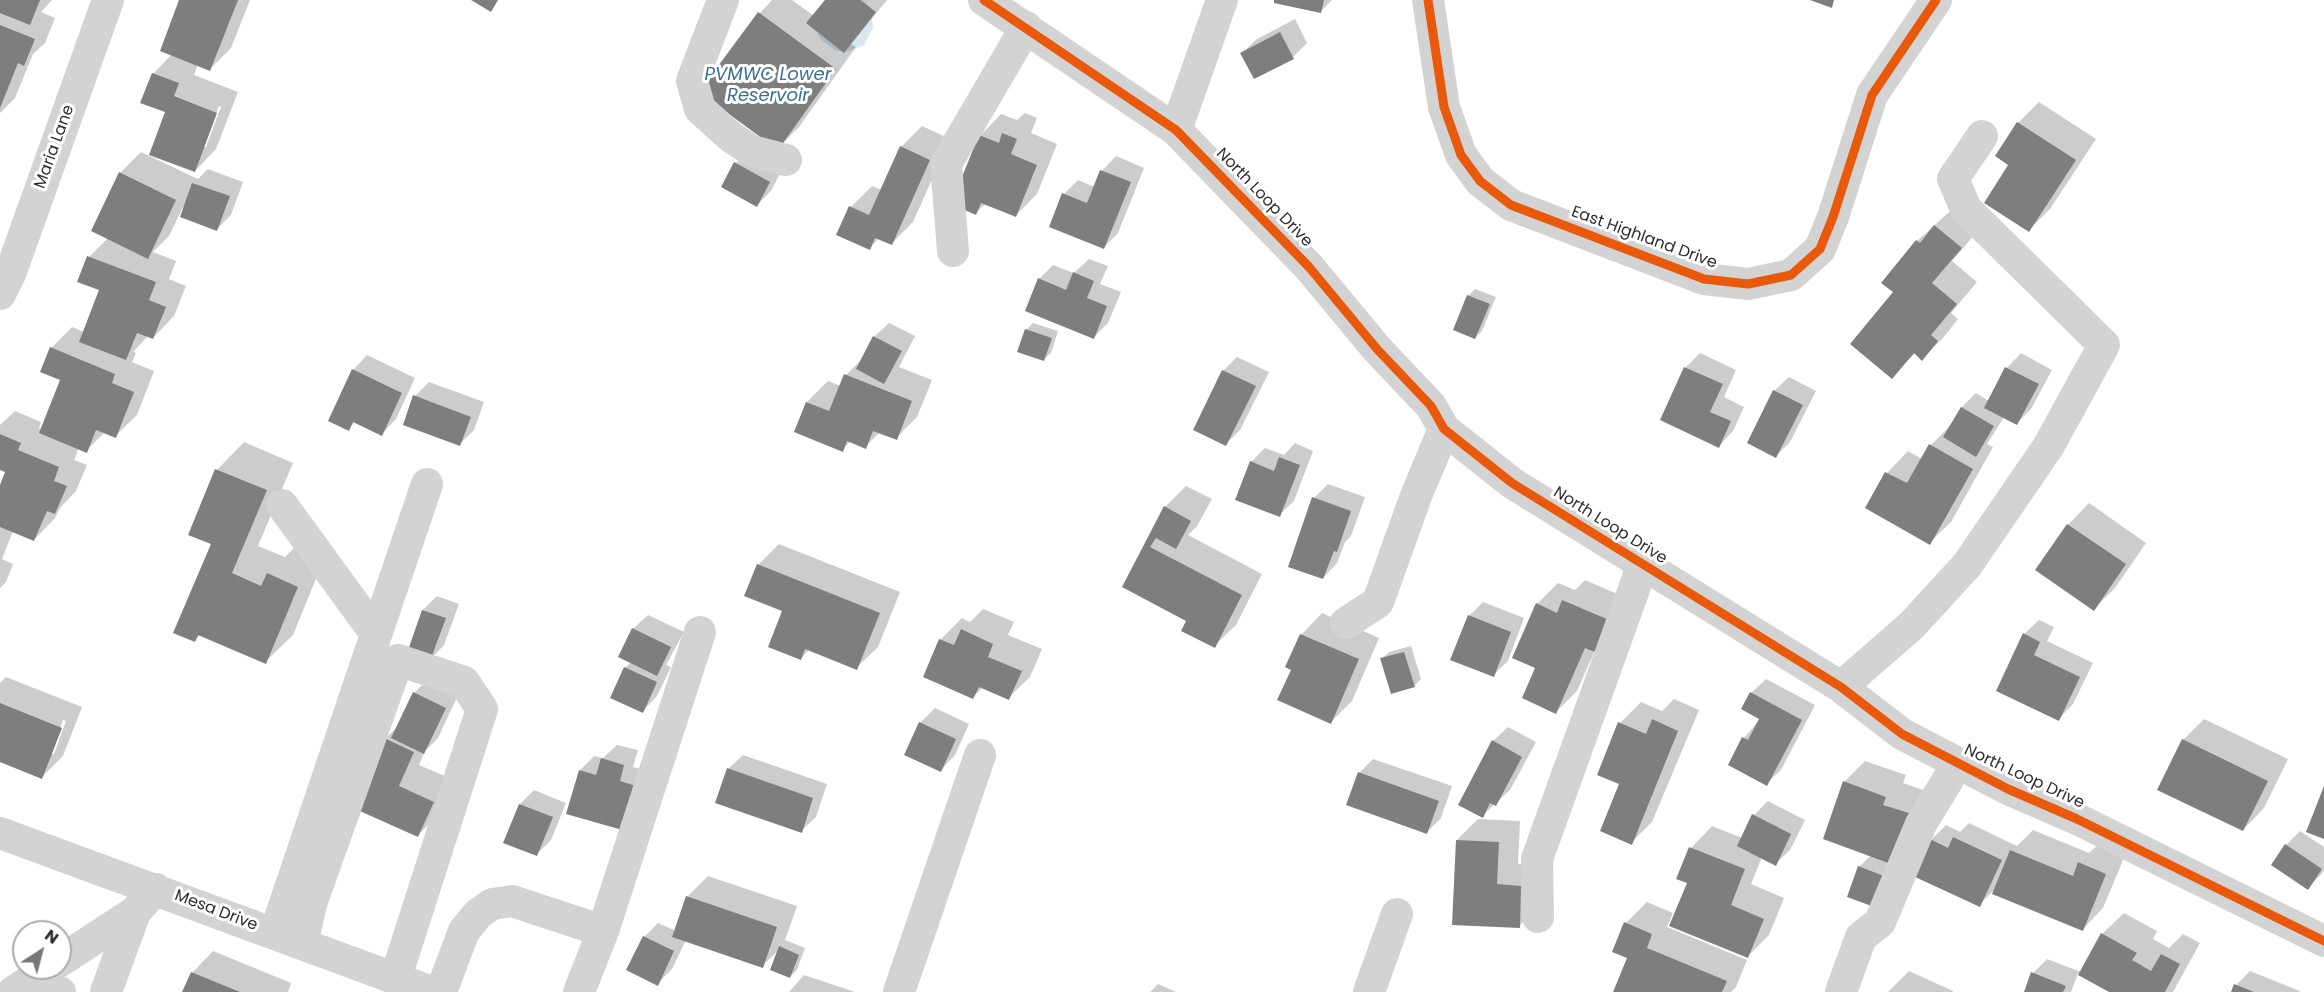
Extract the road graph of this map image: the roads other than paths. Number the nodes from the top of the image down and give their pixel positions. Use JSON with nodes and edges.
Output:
{"nodes":[{"id":1,"x":108,"y":0,"type":"edge"},
{"id":2,"x":723,"y":0,"type":"edge"},
{"id":3,"x":984,"y":0,"type":"edge"},
{"id":4,"x":1222,"y":0,"type":"edge"},
{"id":5,"x":1428,"y":0,"type":"edge"},
{"id":6,"x":1936,"y":0,"type":"edge"},
{"id":7,"x":1026,"y":27,"type":"junction"},
{"id":8,"x":1176,"y":130,"type":"junction"},
{"id":9,"x":1982,"y":136,"type":"dead end"},
{"id":10,"x":786,"y":160,"type":"dead end"},
{"id":11,"x":953,"y":251,"type":"dead end"},
{"id":12,"x":0,"y":294,"type":"edge"},
{"id":13,"x":1444,"y":429,"type":"junction"},
{"id":14,"x":427,"y":484,"type":"dead end"},
{"id":15,"x":282,"y":505,"type":"dead end"},
{"id":16,"x":1642,"y":564,"type":"junction"},
{"id":17,"x":1346,"y":623,"type":"dead end"},
{"id":18,"x":700,"y":632,"type":"dead end"},
{"id":19,"x":376,"y":634,"type":"junction"},
{"id":20,"x":1841,"y":687,"type":"junction"},
{"id":21,"x":980,"y":755,"type":"dead end"},
{"id":22,"x":1958,"y":762,"type":"junction"},
{"id":23,"x":0,"y":833,"type":"edge"},
{"id":24,"x":156,"y":889,"type":"junction"},
{"id":25,"x":135,"y":912,"type":"junction"},
{"id":26,"x":1396,"y":914,"type":"dead end"},
{"id":27,"x":1538,"y":917,"type":"dead end"},
{"id":28,"x":603,"y":931,"type":"junction"},
{"id":29,"x":288,"y":938,"type":"junction"},
{"id":30,"x":2324,"y":941,"type":"edge"},
{"id":31,"x":72,"y":953,"type":"edge"},
{"id":32,"x":30,"y":981,"type":"edge"},
{"id":33,"x":376,"y":981,"type":"edge"},
{"id":34,"x":60,"y":992,"type":"edge"},
{"id":35,"x":106,"y":992,"type":"edge"},
{"id":36,"x":432,"y":992,"type":"edge"},
{"id":37,"x":441,"y":992,"type":"edge"},
{"id":38,"x":579,"y":992,"type":"edge"},
{"id":39,"x":899,"y":992,"type":"edge"},
{"id":40,"x":1369,"y":992,"type":"edge"},
{"id":41,"x":1841,"y":992,"type":"edge"}],
"edges":[{"from":1,"to":12,"type":"street","name":"Maria Lane"},
{"from":2,"to":10,"type":"street"},
{"from":3,"to":7,"type":"street","name":"North Loop Drive"},
{"from":4,"to":8,"type":"street"},
{"from":5,"to":6,"type":"street","name":"East Highland Drive"},
{"from":7,"to":8,"type":"street","name":"North Loop Drive"},
{"from":7,"to":11,"type":"street"},
{"from":8,"to":13,"type":"street","name":"North Loop Drive"},
{"from":9,"to":20,"type":"street"},
{"from":13,"to":16,"type":"street","name":"North Loop Drive"},
{"from":13,"to":17,"type":"street"},
{"from":14,"to":19,"type":"street"},
{"from":15,"to":19,"type":"street"},
{"from":16,"to":20,"type":"street","name":"North Loop Drive"},
{"from":16,"to":27,"type":"street"},
{"from":18,"to":28,"type":"street"},
{"from":19,"to":29,"type":"street"},
{"from":20,"to":22,"type":"street","name":"North Loop Drive"},
{"from":21,"to":39,"type":"street"},
{"from":22,"to":30,"type":"street","name":"North Loop Drive"},
{"from":22,"to":41,"type":"street"},
{"from":23,"to":24,"type":"street","name":"Mesa Drive"},
{"from":24,"to":25,"type":"street"},
{"from":24,"to":29,"type":"street","name":"Mesa Drive"},
{"from":25,"to":31,"type":"street"},
{"from":25,"to":35,"type":"street"},
{"from":26,"to":40,"type":"street"},
{"from":28,"to":37,"type":"street"},
{"from":28,"to":38,"type":"street"},
{"from":29,"to":33,"type":"street","name":"Mesa Drive"},
{"from":29,"to":33,"type":"street"},
{"from":32,"to":34,"type":"street"},
{"from":33,"to":36,"type":"street","name":"Mesa Drive"}]}
